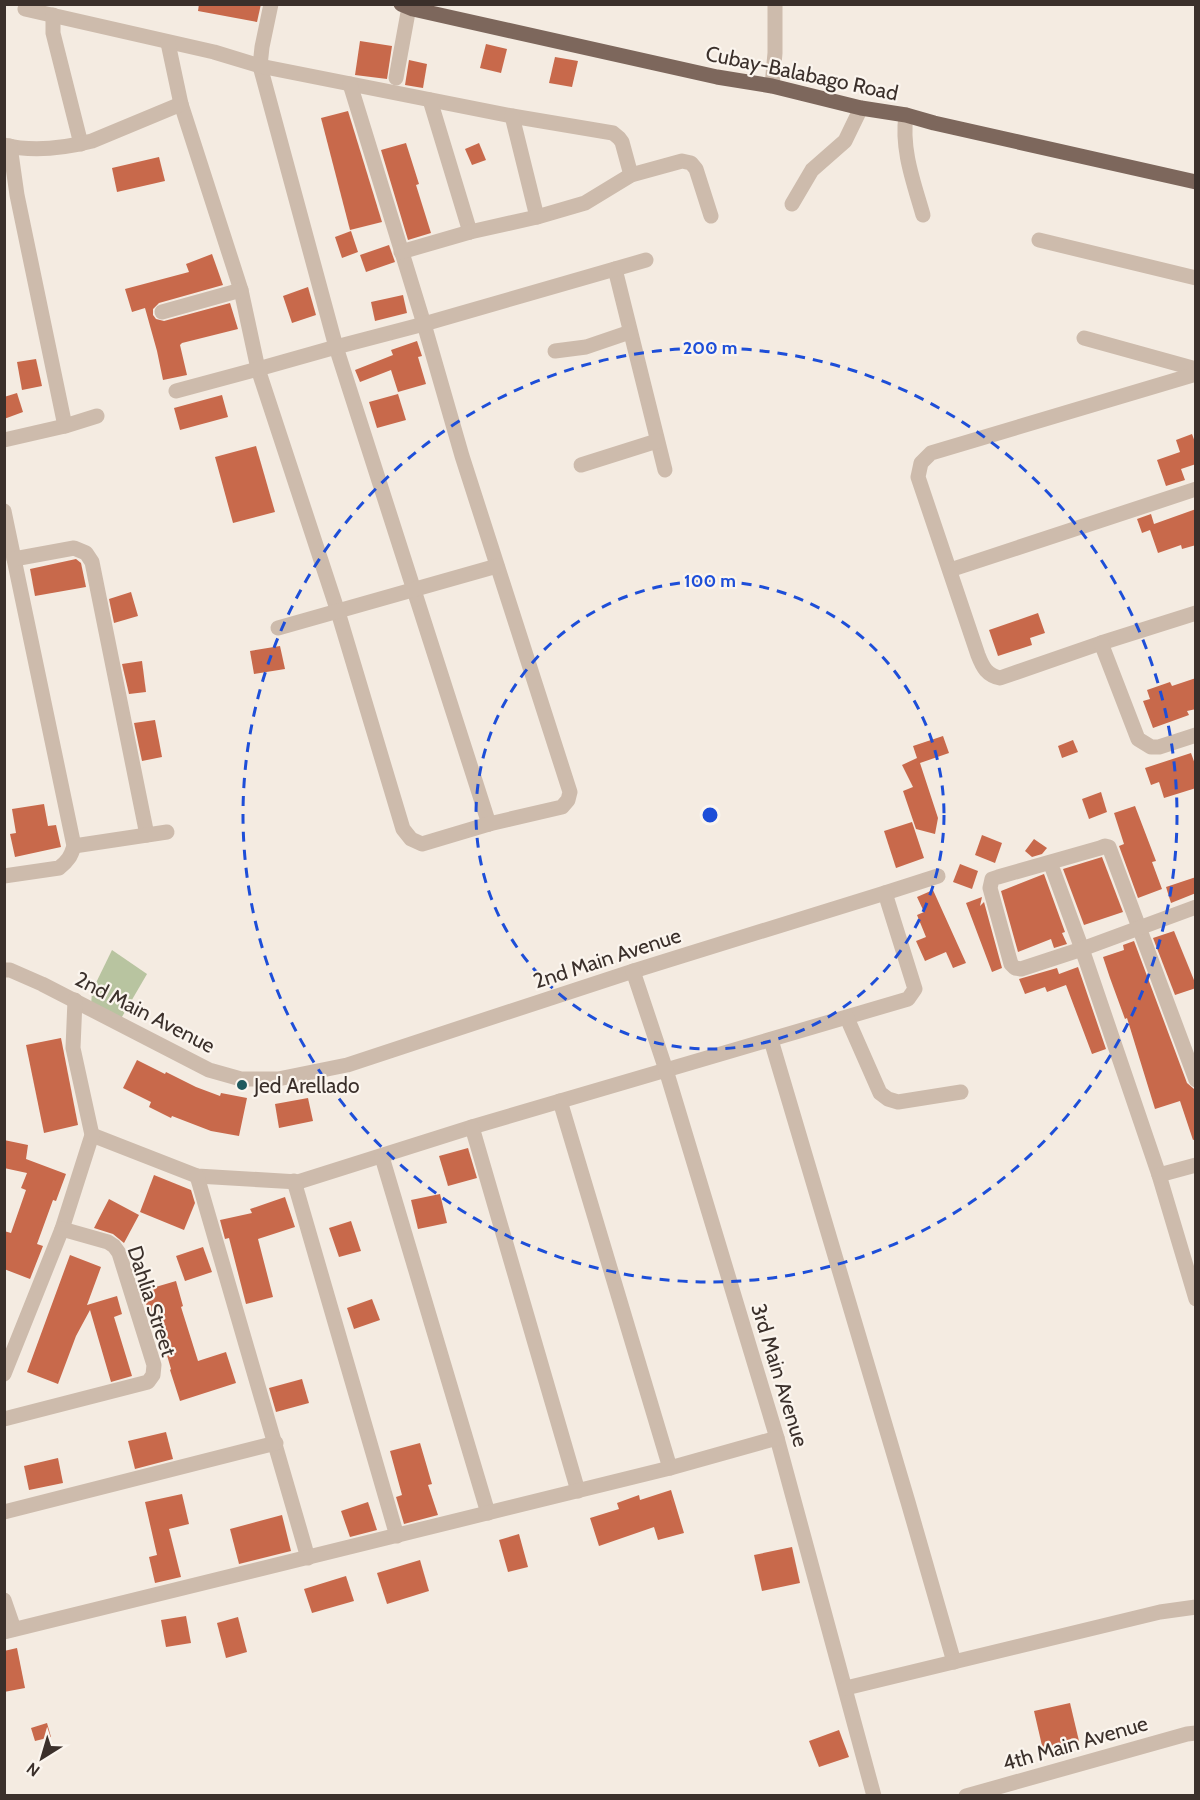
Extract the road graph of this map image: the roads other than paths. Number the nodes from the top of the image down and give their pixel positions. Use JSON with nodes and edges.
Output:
{"nodes":[{"id":1,"x":272,"y":4,"type":"edge"},
{"id":2,"x":775,"y":4,"type":"edge"},
{"id":3,"x":405,"y":6,"type":"edge"},
{"id":4,"x":25,"y":9,"type":"dead end"},
{"id":5,"x":54,"y":15,"type":"junction"},
{"id":6,"x":168,"y":43,"type":"junction"},
{"id":7,"x":260,"y":66,"type":"junction"},
{"id":8,"x":396,"y":78,"type":"dead end"},
{"id":9,"x":350,"y":84,"type":"junction"},
{"id":10,"x":772,"y":86,"type":"junction"},
{"id":11,"x":430,"y":100,"type":"junction"},
{"id":12,"x":182,"y":104,"type":"junction"},
{"id":13,"x":861,"y":108,"type":"junction"},
{"id":14,"x":906,"y":115,"type":"junction"},
{"id":15,"x":512,"y":116,"type":"junction"},
{"id":16,"x":81,"y":144,"type":"junction"},
{"id":17,"x":7,"y":145,"type":"edge"},
{"id":18,"x":631,"y":175,"type":"junction"},
{"id":19,"x":1196,"y":182,"type":"edge"},
{"id":20,"x":792,"y":204,"type":"dead end"},
{"id":21,"x":711,"y":216,"type":"dead end"},
{"id":22,"x":923,"y":216,"type":"dead end"},
{"id":23,"x":537,"y":218,"type":"junction"},
{"id":24,"x":470,"y":232,"type":"junction"},
{"id":25,"x":1039,"y":240,"type":"dead end"},
{"id":26,"x":401,"y":252,"type":"junction"},
{"id":27,"x":646,"y":260,"type":"dead end"},
{"id":28,"x":615,"y":269,"type":"junction"},
{"id":29,"x":1196,"y":278,"type":"edge"},
{"id":30,"x":241,"y":290,"type":"junction"},
{"id":31,"x":162,"y":312,"type":"dead end"},
{"id":32,"x":424,"y":324,"type":"junction"},
{"id":33,"x":630,"y":332,"type":"junction"},
{"id":34,"x":1084,"y":338,"type":"dead end"},
{"id":35,"x":336,"y":346,"type":"junction"},
{"id":36,"x":555,"y":351,"type":"dead end"},
{"id":37,"x":258,"y":369,"type":"junction"},
{"id":38,"x":1196,"y":369,"type":"edge"},
{"id":39,"x":1196,"y":374,"type":"edge"},
{"id":40,"x":176,"y":391,"type":"dead end"},
{"id":41,"x":97,"y":416,"type":"dead end"},
{"id":42,"x":65,"y":426,"type":"junction"},
{"id":43,"x":4,"y":440,"type":"edge"},
{"id":44,"x":657,"y":441,"type":"junction"},
{"id":45,"x":581,"y":465,"type":"dead end"},
{"id":46,"x":665,"y":470,"type":"dead end"},
{"id":47,"x":1196,"y":489,"type":"edge"},
{"id":48,"x":4,"y":511,"type":"edge"},
{"id":49,"x":14,"y":559,"type":"junction"},
{"id":50,"x":497,"y":566,"type":"junction"},
{"id":51,"x":950,"y":570,"type":"junction"},
{"id":52,"x":414,"y":589,"type":"junction"},
{"id":53,"x":338,"y":612,"type":"junction"},
{"id":54,"x":1196,"y":614,"type":"edge"},
{"id":55,"x":278,"y":628,"type":"dead end"},
{"id":56,"x":1101,"y":643,"type":"junction"},
{"id":57,"x":1194,"y":740,"type":"edge"},
{"id":58,"x":489,"y":824,"type":"junction"},
{"id":59,"x":168,"y":832,"type":"dead end"},
{"id":60,"x":147,"y":835,"type":"junction"},
{"id":61,"x":74,"y":846,"type":"junction"},
{"id":62,"x":1050,"y":862,"type":"junction"},
{"id":63,"x":4,"y":876,"type":"edge"},
{"id":64,"x":938,"y":876,"type":"dead end"},
{"id":65,"x":885,"y":893,"type":"junction"},
{"id":66,"x":1196,"y":908,"type":"edge"},
{"id":67,"x":1140,"y":928,"type":"junction"},
{"id":68,"x":1082,"y":949,"type":"junction"},
{"id":69,"x":4,"y":970,"type":"edge"},
{"id":70,"x":633,"y":971,"type":"junction"},
{"id":71,"x":75,"y":1000,"type":"junction"},
{"id":72,"x":847,"y":1018,"type":"junction"},
{"id":73,"x":771,"y":1040,"type":"junction"},
{"id":74,"x":1189,"y":1041,"type":"edge"},
{"id":75,"x":666,"y":1070,"type":"junction"},
{"id":76,"x":1196,"y":1080,"type":"edge"},
{"id":77,"x":961,"y":1092,"type":"dead end"},
{"id":78,"x":560,"y":1101,"type":"junction"},
{"id":79,"x":472,"y":1127,"type":"junction"},
{"id":80,"x":92,"y":1135,"type":"junction"},
{"id":81,"x":382,"y":1157,"type":"junction"},
{"id":82,"x":1196,"y":1165,"type":"edge"},
{"id":83,"x":1159,"y":1175,"type":"junction"},
{"id":84,"x":197,"y":1176,"type":"junction"},
{"id":85,"x":294,"y":1181,"type":"junction"},
{"id":86,"x":62,"y":1229,"type":"junction"},
{"id":87,"x":1196,"y":1299,"type":"edge"},
{"id":88,"x":4,"y":1374,"type":"edge"},
{"id":89,"x":4,"y":1419,"type":"edge"},
{"id":90,"x":777,"y":1438,"type":"junction"},
{"id":91,"x":276,"y":1443,"type":"junction"},
{"id":92,"x":670,"y":1468,"type":"junction"},
{"id":93,"x":578,"y":1491,"type":"junction"},
{"id":94,"x":4,"y":1512,"type":"edge"},
{"id":95,"x":488,"y":1513,"type":"junction"},
{"id":96,"x":398,"y":1536,"type":"junction"},
{"id":97,"x":308,"y":1558,"type":"junction"},
{"id":98,"x":4,"y":1600,"type":"edge"},
{"id":99,"x":1196,"y":1606,"type":"edge"},
{"id":100,"x":9,"y":1630,"type":"edge"},
{"id":101,"x":954,"y":1662,"type":"junction"},
{"id":102,"x":846,"y":1688,"type":"junction"},
{"id":103,"x":1196,"y":1734,"type":"edge"},
{"id":104,"x":874,"y":1796,"type":"edge"},
{"id":105,"x":966,"y":1796,"type":"edge"}],
"edges":[{"from":1,"to":7,"type":"street"},
{"from":2,"to":10,"type":"street"},
{"from":3,"to":8,"type":"street"},
{"from":3,"to":10,"type":"main road","name":"Cubay-Balabago Road"},
{"from":4,"to":5,"type":"street"},
{"from":5,"to":6,"type":"street"},
{"from":5,"to":16,"type":"street"},
{"from":6,"to":7,"type":"street"},
{"from":6,"to":12,"type":"street"},
{"from":7,"to":9,"type":"street"},
{"from":7,"to":35,"type":"street"},
{"from":9,"to":11,"type":"street"},
{"from":9,"to":26,"type":"street"},
{"from":10,"to":13,"type":"main road","name":"Cubay-Balabago Road"},
{"from":11,"to":15,"type":"street"},
{"from":11,"to":24,"type":"street"},
{"from":12,"to":16,"type":"street"},
{"from":12,"to":30,"type":"street"},
{"from":13,"to":14,"type":"main road","name":"Cubay-Balabago Road"},
{"from":13,"to":20,"type":"street"},
{"from":14,"to":19,"type":"main road","name":"Cubay-Balabago Road"},
{"from":14,"to":22,"type":"street"},
{"from":15,"to":18,"type":"street"},
{"from":15,"to":23,"type":"street"},
{"from":16,"to":17,"type":"street"},
{"from":17,"to":42,"type":"street"},
{"from":18,"to":21,"type":"street"},
{"from":18,"to":23,"type":"street"},
{"from":23,"to":24,"type":"street"},
{"from":24,"to":26,"type":"street"},
{"from":25,"to":29,"type":"street"},
{"from":26,"to":32,"type":"street"},
{"from":27,"to":28,"type":"street"},
{"from":28,"to":32,"type":"street"},
{"from":28,"to":33,"type":"street"},
{"from":30,"to":31,"type":"street"},
{"from":30,"to":37,"type":"street"},
{"from":32,"to":35,"type":"street"},
{"from":32,"to":50,"type":"street"},
{"from":33,"to":36,"type":"street"},
{"from":33,"to":44,"type":"street"},
{"from":34,"to":38,"type":"street"},
{"from":35,"to":37,"type":"street"},
{"from":35,"to":52,"type":"street"},
{"from":37,"to":40,"type":"street"},
{"from":37,"to":53,"type":"street"},
{"from":39,"to":51,"type":"street"},
{"from":41,"to":42,"type":"street"},
{"from":42,"to":43,"type":"street"},
{"from":44,"to":45,"type":"street"},
{"from":44,"to":46,"type":"street"},
{"from":47,"to":51,"type":"street"},
{"from":48,"to":49,"type":"street"},
{"from":49,"to":60,"type":"street"},
{"from":49,"to":61,"type":"street"},
{"from":50,"to":52,"type":"street"},
{"from":50,"to":58,"type":"street"},
{"from":51,"to":56,"type":"street"},
{"from":52,"to":53,"type":"street"},
{"from":52,"to":58,"type":"street"},
{"from":53,"to":55,"type":"street"},
{"from":53,"to":58,"type":"street"},
{"from":54,"to":56,"type":"street"},
{"from":56,"to":57,"type":"street"},
{"from":59,"to":60,"type":"street"},
{"from":60,"to":61,"type":"street"},
{"from":61,"to":63,"type":"street"},
{"from":62,"to":67,"type":"street"},
{"from":62,"to":68,"type":"street"},
{"from":62,"to":68,"type":"street"},
{"from":64,"to":65,"type":"street","name":"2nd Main Avenue"},
{"from":65,"to":70,"type":"street","name":"2nd Main Avenue"},
{"from":65,"to":72,"type":"street"},
{"from":66,"to":67,"type":"street"},
{"from":67,"to":68,"type":"street"},
{"from":67,"to":74,"type":"street"},
{"from":68,"to":83,"type":"street"},
{"from":69,"to":71,"type":"street","name":"2nd Main Avenue"},
{"from":70,"to":71,"type":"street","name":"2nd Main Avenue"},
{"from":70,"to":75,"type":"street","name":"3rd Main Avenue"},
{"from":71,"to":80,"type":"street"},
{"from":72,"to":73,"type":"street"},
{"from":72,"to":77,"type":"street"},
{"from":73,"to":75,"type":"street"},
{"from":73,"to":101,"type":"street"},
{"from":74,"to":76,"type":"street"},
{"from":75,"to":78,"type":"street"},
{"from":75,"to":90,"type":"street","name":"3rd Main Avenue"},
{"from":78,"to":79,"type":"street"},
{"from":78,"to":92,"type":"street"},
{"from":79,"to":81,"type":"street"},
{"from":79,"to":93,"type":"street"},
{"from":80,"to":84,"type":"street"},
{"from":80,"to":86,"type":"street"},
{"from":81,"to":85,"type":"street"},
{"from":81,"to":95,"type":"street"},
{"from":82,"to":83,"type":"street"},
{"from":83,"to":87,"type":"street"},
{"from":84,"to":85,"type":"street"},
{"from":84,"to":91,"type":"street"},
{"from":85,"to":96,"type":"street"},
{"from":86,"to":88,"type":"street"},
{"from":86,"to":89,"type":"street","name":"Dahlia Street"},
{"from":90,"to":92,"type":"street"},
{"from":90,"to":102,"type":"street","name":"3rd Main Avenue"},
{"from":91,"to":94,"type":"street"},
{"from":91,"to":97,"type":"street"},
{"from":92,"to":93,"type":"street"},
{"from":93,"to":95,"type":"street"},
{"from":95,"to":96,"type":"street"},
{"from":96,"to":97,"type":"street"},
{"from":97,"to":100,"type":"street"},
{"from":98,"to":100,"type":"street"},
{"from":99,"to":101,"type":"street"},
{"from":101,"to":102,"type":"street"},
{"from":102,"to":104,"type":"street","name":"3rd Main Avenue"},
{"from":103,"to":105,"type":"street","name":"4th Main Avenue"}]}
